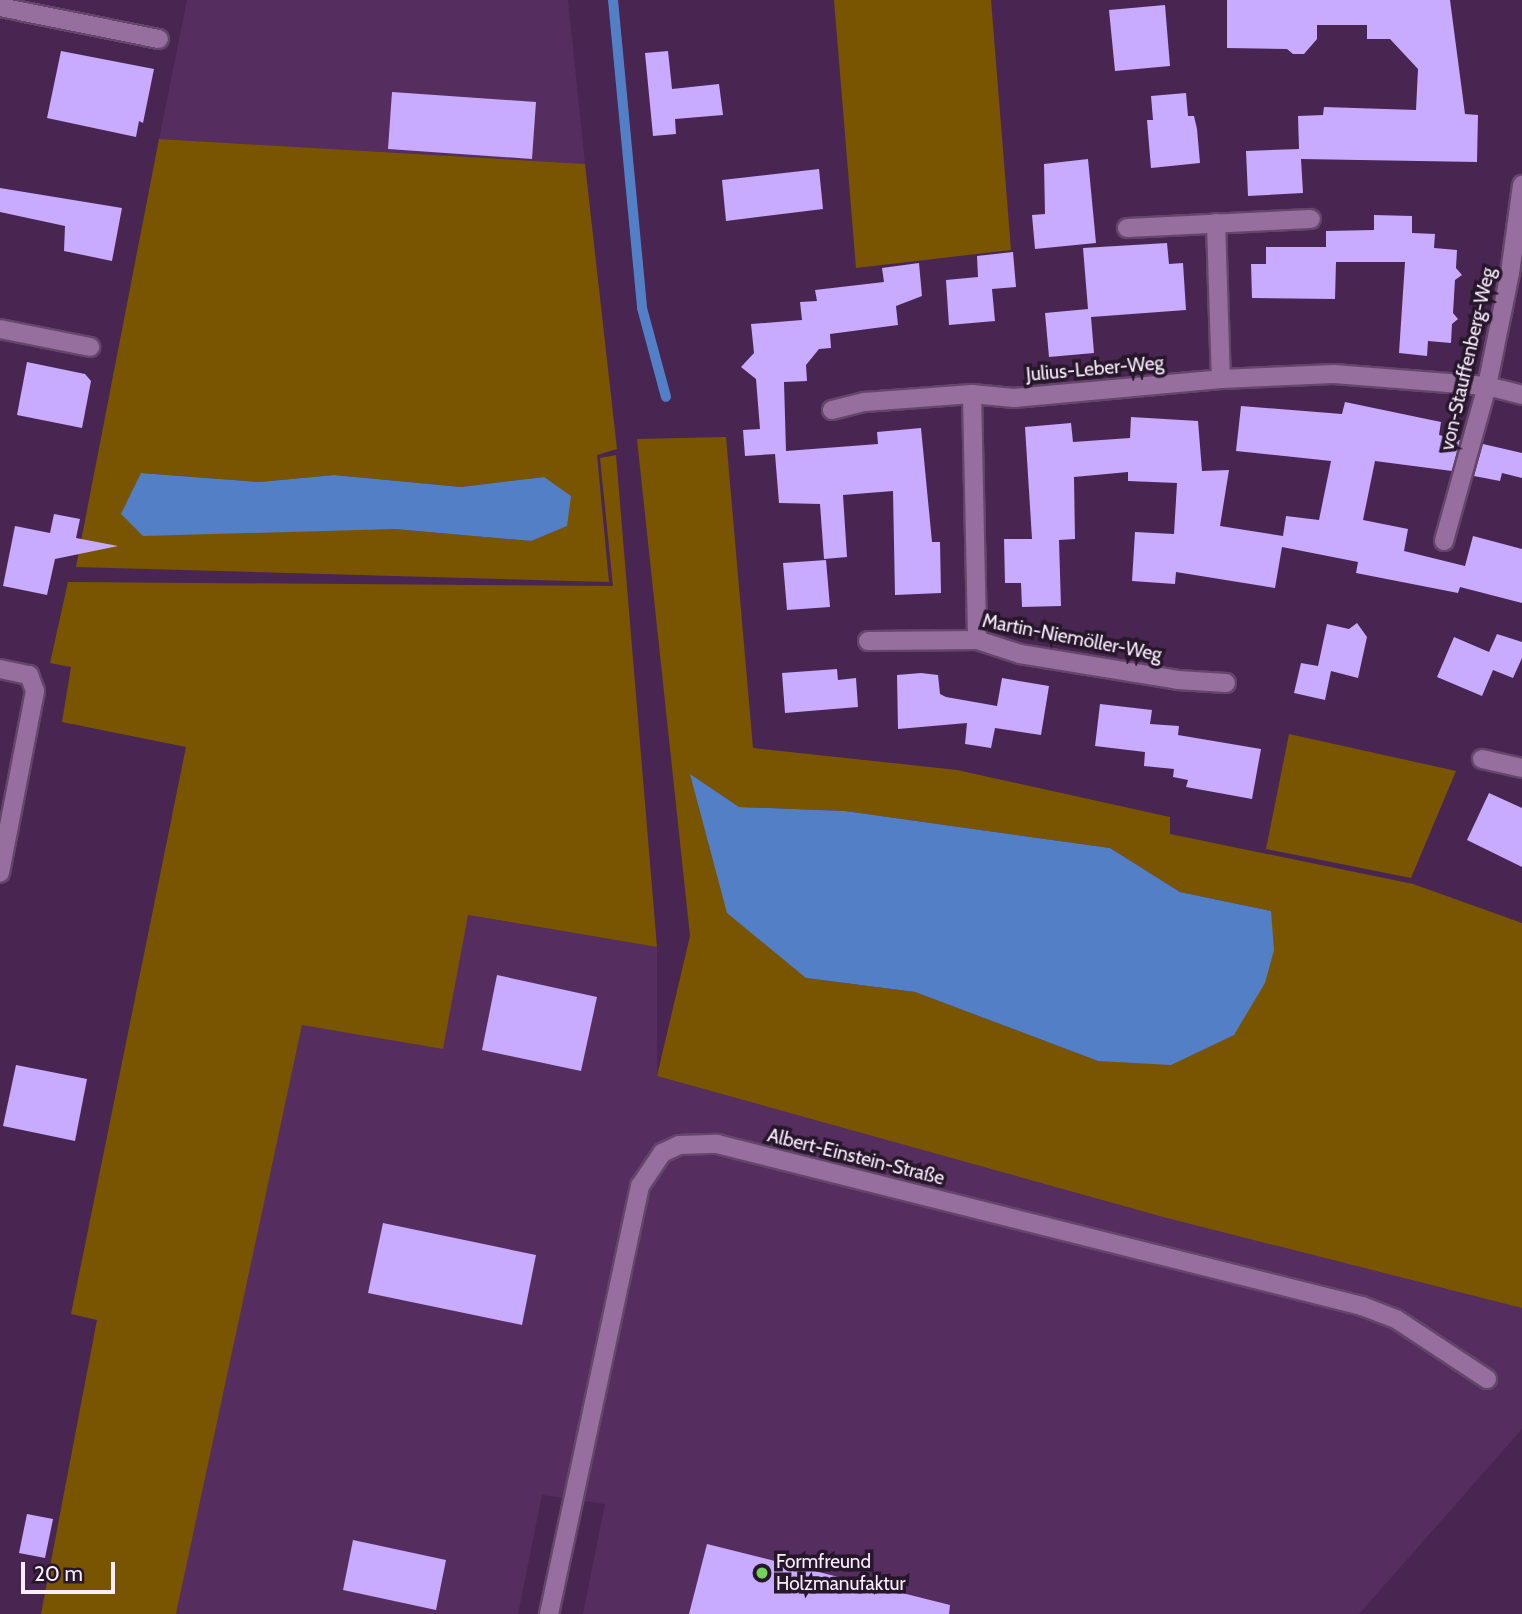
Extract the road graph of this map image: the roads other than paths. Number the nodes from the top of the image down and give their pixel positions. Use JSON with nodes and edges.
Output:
{"nodes":[{"id":1,"x":0,"y":7,"type":"edge"},
{"id":2,"x":159,"y":39,"type":"dead end"},
{"id":3,"x":1522,"y":185,"type":"edge"},
{"id":4,"x":1311,"y":219,"type":"dead end"},
{"id":5,"x":1216,"y":223,"type":"junction"},
{"id":6,"x":1127,"y":228,"type":"dead end"},
{"id":7,"x":0,"y":329,"type":"edge"},
{"id":8,"x":90,"y":346,"type":"dead end"},
{"id":9,"x":1221,"y":379,"type":"junction"},
{"id":10,"x":1487,"y":386,"type":"junction"},
{"id":11,"x":972,"y":394,"type":"junction"},
{"id":12,"x":1522,"y":395,"type":"edge"},
{"id":13,"x":832,"y":410,"type":"dead end"},
{"id":14,"x":1444,"y":541,"type":"dead end"},
{"id":15,"x":977,"y":640,"type":"junction"},
{"id":16,"x":868,"y":641,"type":"dead end"},
{"id":17,"x":0,"y":669,"type":"edge"},
{"id":18,"x":1226,"y":683,"type":"dead end"},
{"id":19,"x":1482,"y":760,"type":"dead end"},
{"id":20,"x":1522,"y":768,"type":"edge"},
{"id":21,"x":0,"y":873,"type":"edge"},
{"id":22,"x":1488,"y":1379,"type":"dead end"},
{"id":23,"x":548,"y":1614,"type":"edge"}],
"edges":[{"from":1,"to":2,"type":"street"},
{"from":3,"to":10,"type":"street","name":"von-Stauffenberg-Weg"},
{"from":4,"to":5,"type":"street"},
{"from":5,"to":6,"type":"street"},
{"from":5,"to":9,"type":"street"},
{"from":7,"to":8,"type":"street"},
{"from":9,"to":10,"type":"street","name":"Julius-Leber-Weg"},
{"from":9,"to":11,"type":"street","name":"Julius-Leber-Weg"},
{"from":10,"to":12,"type":"street","name":"Julius-Leber-Weg"},
{"from":10,"to":14,"type":"street","name":"von-Stauffenberg-Weg"},
{"from":11,"to":13,"type":"street","name":"Julius-Leber-Weg"},
{"from":11,"to":15,"type":"street"},
{"from":15,"to":16,"type":"street","name":"Martin-Niemöller-Weg"},
{"from":15,"to":18,"type":"street","name":"Martin-Niemöller-Weg"},
{"from":17,"to":21,"type":"street"},
{"from":19,"to":20,"type":"street"},
{"from":22,"to":23,"type":"street","name":"Albert-Einstein-Straße"}]}
